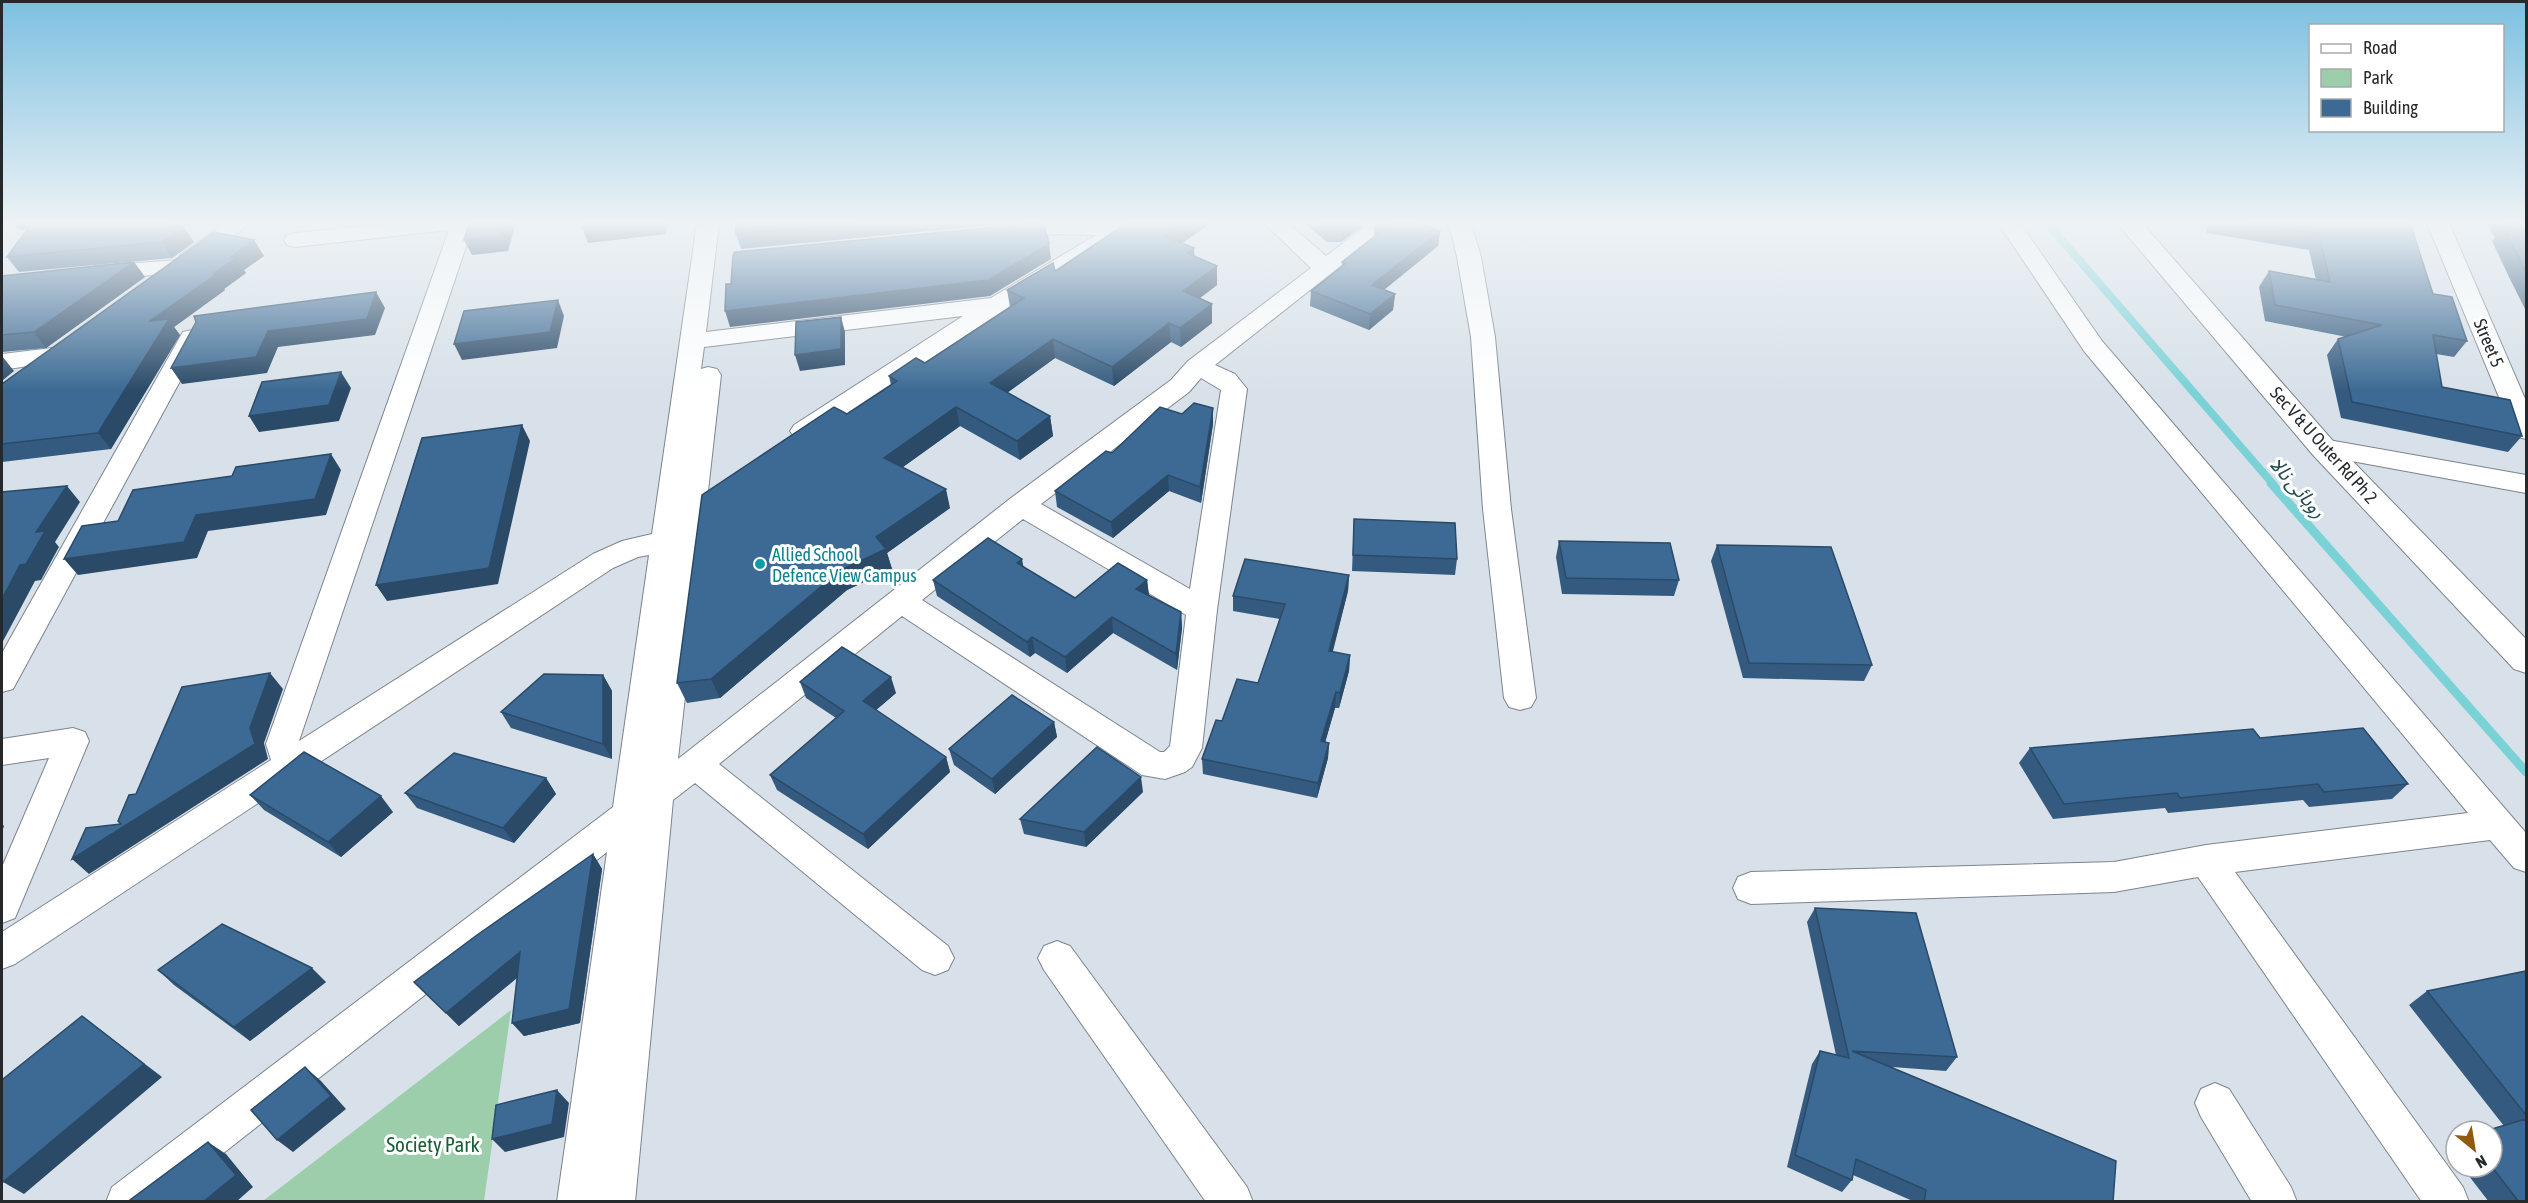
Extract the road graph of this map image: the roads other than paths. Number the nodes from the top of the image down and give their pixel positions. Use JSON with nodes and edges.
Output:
{"nodes":[{"id":1,"x":161,"y":279,"type":"edge"},
{"id":2,"x":443,"y":279,"type":"edge"},
{"id":3,"x":710,"y":279,"type":"edge"},
{"id":4,"x":1039,"y":279,"type":"edge"},
{"id":5,"x":1310,"y":279,"type":"edge"},
{"id":6,"x":1473,"y":279,"type":"edge"},
{"id":7,"x":2047,"y":279,"type":"edge"},
{"id":8,"x":2177,"y":279,"type":"edge"},
{"id":9,"x":2462,"y":279,"type":"edge"},
{"id":10,"x":149,"y":288,"type":"edge"},
{"id":11,"x":998,"y":304,"type":"junction"},
{"id":12,"x":193,"y":337,"type":"edge"},
{"id":13,"x":703,"y":340,"type":"junction"},
{"id":14,"x":2,"y":362,"type":"edge"},
{"id":15,"x":1197,"y":366,"type":"junction"},
{"id":16,"x":18,"y":381,"type":"edge"},
{"id":17,"x":2526,"y":431,"type":"edge"},
{"id":18,"x":782,"y":445,"type":"edge"},
{"id":19,"x":2323,"y":448,"type":"junction"},
{"id":20,"x":2526,"y":484,"type":"edge"},
{"id":21,"x":1021,"y":505,"type":"junction"},
{"id":22,"x":677,"y":539,"type":"junction"},
{"id":23,"x":901,"y":600,"type":"junction"},
{"id":24,"x":1202,"y":610,"type":"junction"},
{"id":25,"x":2526,"y":660,"type":"edge"},
{"id":26,"x":2,"y":680,"type":"edge"},
{"id":27,"x":1520,"y":699,"type":"dead end"},
{"id":28,"x":2,"y":752,"type":"edge"},
{"id":29,"x":293,"y":761,"type":"junction"},
{"id":30,"x":695,"y":764,"type":"junction"},
{"id":31,"x":657,"y":792,"type":"junction"},
{"id":32,"x":630,"y":813,"type":"junction"},
{"id":33,"x":2499,"y":824,"type":"junction"},
{"id":34,"x":2526,"y":856,"type":"edge"},
{"id":35,"x":2206,"y":860,"type":"junction"},
{"id":36,"x":1751,"y":888,"type":"dead end"},
{"id":37,"x":2,"y":907,"type":"edge"},
{"id":38,"x":2,"y":952,"type":"edge"},
{"id":39,"x":935,"y":958,"type":"dead end"},
{"id":40,"x":1057,"y":958,"type":"dead end"},
{"id":41,"x":2216,"y":1103,"type":"dead end"},
{"id":42,"x":127,"y":1202,"type":"edge"},
{"id":43,"x":578,"y":1202,"type":"edge"},
{"id":44,"x":614,"y":1202,"type":"edge"},
{"id":45,"x":1232,"y":1202,"type":"edge"},
{"id":46,"x":2276,"y":1202,"type":"edge"},
{"id":47,"x":2448,"y":1202,"type":"edge"}],
"edges":[{"from":1,"to":10,"type":"street"},
{"from":2,"to":29,"type":"street"},
{"from":3,"to":13,"type":"street"},
{"from":4,"to":11,"type":"street"},
{"from":5,"to":15,"type":"street"},
{"from":6,"to":27,"type":"street"},
{"from":7,"to":33,"type":"street"},
{"from":8,"to":19,"type":"main road","name":"Sec V & U Outer Rd Ph 2"},
{"from":9,"to":17,"type":"street","name":"Street 5"},
{"from":11,"to":13,"type":"street"},
{"from":11,"to":18,"type":"street"},
{"from":12,"to":26,"type":"street"},
{"from":13,"to":22,"type":"street"},
{"from":14,"to":16,"type":"street"},
{"from":15,"to":21,"type":"street"},
{"from":15,"to":24,"type":"street"},
{"from":19,"to":20,"type":"street"},
{"from":19,"to":25,"type":"main road","name":"Sec V & U Outer Rd Ph 2"},
{"from":21,"to":23,"type":"street"},
{"from":21,"to":24,"type":"street"},
{"from":22,"to":29,"type":"street"},
{"from":22,"to":31,"type":"street"},
{"from":22,"to":32,"type":"street"},
{"from":23,"to":24,"type":"street"},
{"from":23,"to":30,"type":"street"},
{"from":28,"to":37,"type":"street"},
{"from":29,"to":38,"type":"street"},
{"from":30,"to":31,"type":"street"},
{"from":30,"to":39,"type":"street"},
{"from":31,"to":32,"type":"street"},
{"from":31,"to":44,"type":"street"},
{"from":32,"to":42,"type":"street"},
{"from":32,"to":43,"type":"street"},
{"from":33,"to":34,"type":"street"},
{"from":33,"to":35,"type":"street"},
{"from":35,"to":36,"type":"street"},
{"from":35,"to":47,"type":"street"},
{"from":40,"to":45,"type":"street"},
{"from":41,"to":46,"type":"street"}]}
